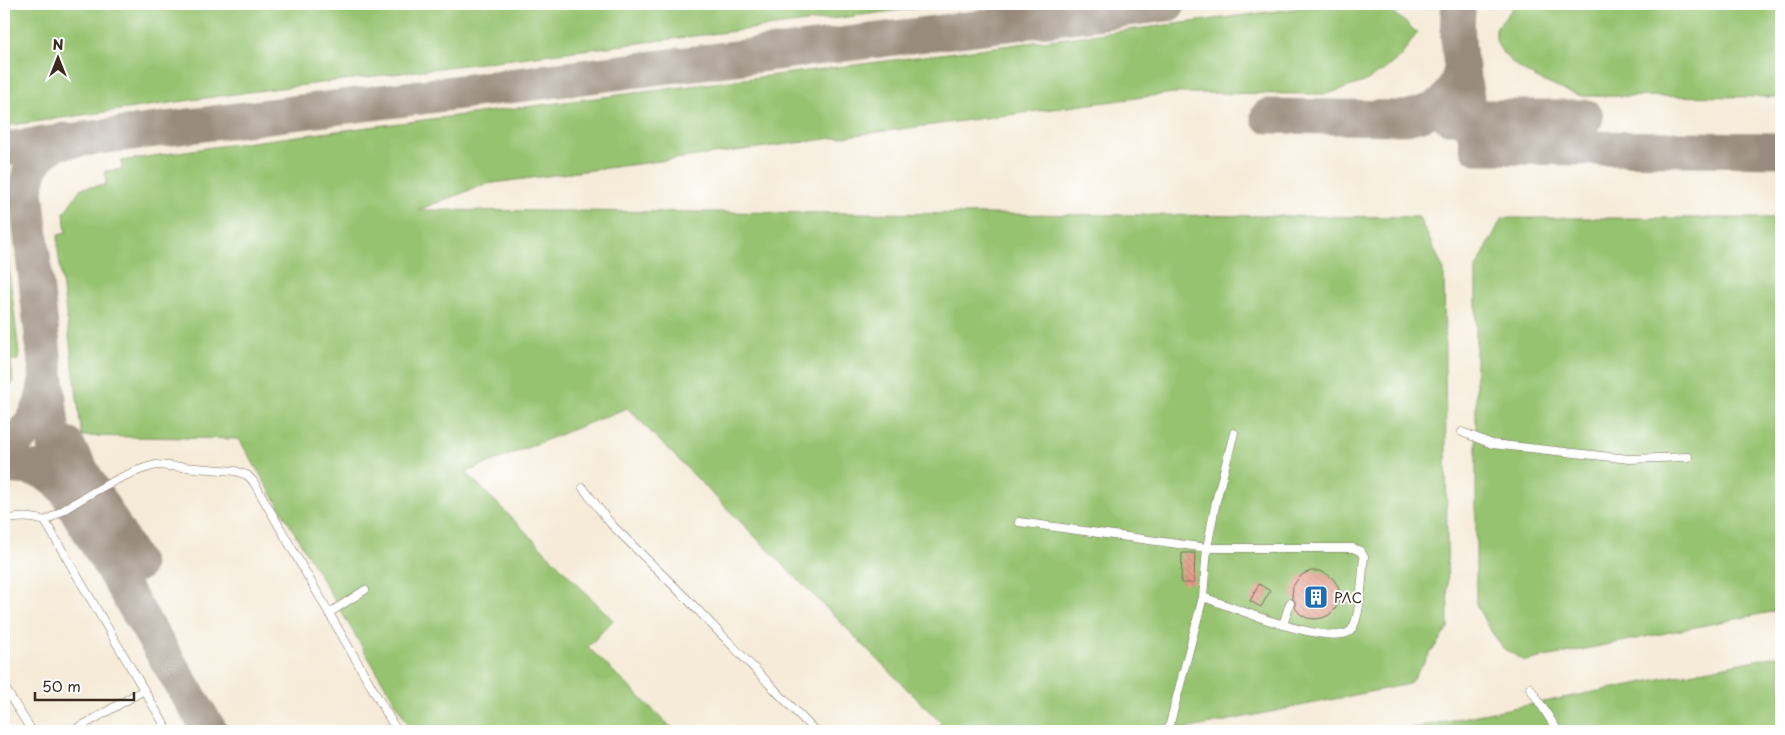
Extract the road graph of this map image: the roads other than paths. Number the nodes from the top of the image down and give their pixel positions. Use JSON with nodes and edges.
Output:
{"nodes":[{"id":1,"x":1462,"y":432,"type":"dead end"},
{"id":2,"x":1234,"y":433,"type":"dead end"},
{"id":3,"x":1688,"y":457,"type":"dead end"},
{"id":4,"x":583,"y":488,"type":"dead end"},
{"id":5,"x":4,"y":520,"type":"edge"},
{"id":6,"x":45,"y":521,"type":"junction"},
{"id":7,"x":1019,"y":522,"type":"dead end"},
{"id":8,"x":1207,"y":548,"type":"junction"},
{"id":9,"x":365,"y":590,"type":"dead end"},
{"id":10,"x":1203,"y":597,"type":"junction"},
{"id":11,"x":1290,"y":603,"type":"dead end"},
{"id":12,"x":329,"y":613,"type":"junction"},
{"id":13,"x":1283,"y":625,"type":"junction"},
{"id":14,"x":4,"y":687,"type":"edge"},
{"id":15,"x":1530,"y":688,"type":"dead end"},
{"id":16,"x":144,"y":690,"type":"junction"},
{"id":17,"x":32,"y":731,"type":"edge"},
{"id":18,"x":73,"y":731,"type":"edge"},
{"id":19,"x":168,"y":731,"type":"edge"},
{"id":20,"x":397,"y":731,"type":"edge"},
{"id":21,"x":815,"y":731,"type":"edge"},
{"id":22,"x":1168,"y":731,"type":"edge"},
{"id":23,"x":1558,"y":731,"type":"edge"}],
"edges":[{"from":1,"to":3,"type":"lane"},
{"from":2,"to":8,"type":"lane"},
{"from":4,"to":21,"type":"lane"},
{"from":5,"to":6,"type":"lane"},
{"from":6,"to":12,"type":"lane"},
{"from":6,"to":16,"type":"lane"},
{"from":7,"to":8,"type":"lane"},
{"from":8,"to":10,"type":"lane"},
{"from":8,"to":13,"type":"lane"},
{"from":9,"to":12,"type":"lane"},
{"from":10,"to":13,"type":"lane"},
{"from":10,"to":22,"type":"lane"},
{"from":11,"to":13,"type":"lane"},
{"from":12,"to":20,"type":"lane"},
{"from":14,"to":17,"type":"lane"},
{"from":15,"to":23,"type":"lane"},
{"from":16,"to":18,"type":"lane"},
{"from":16,"to":19,"type":"lane"}]}
